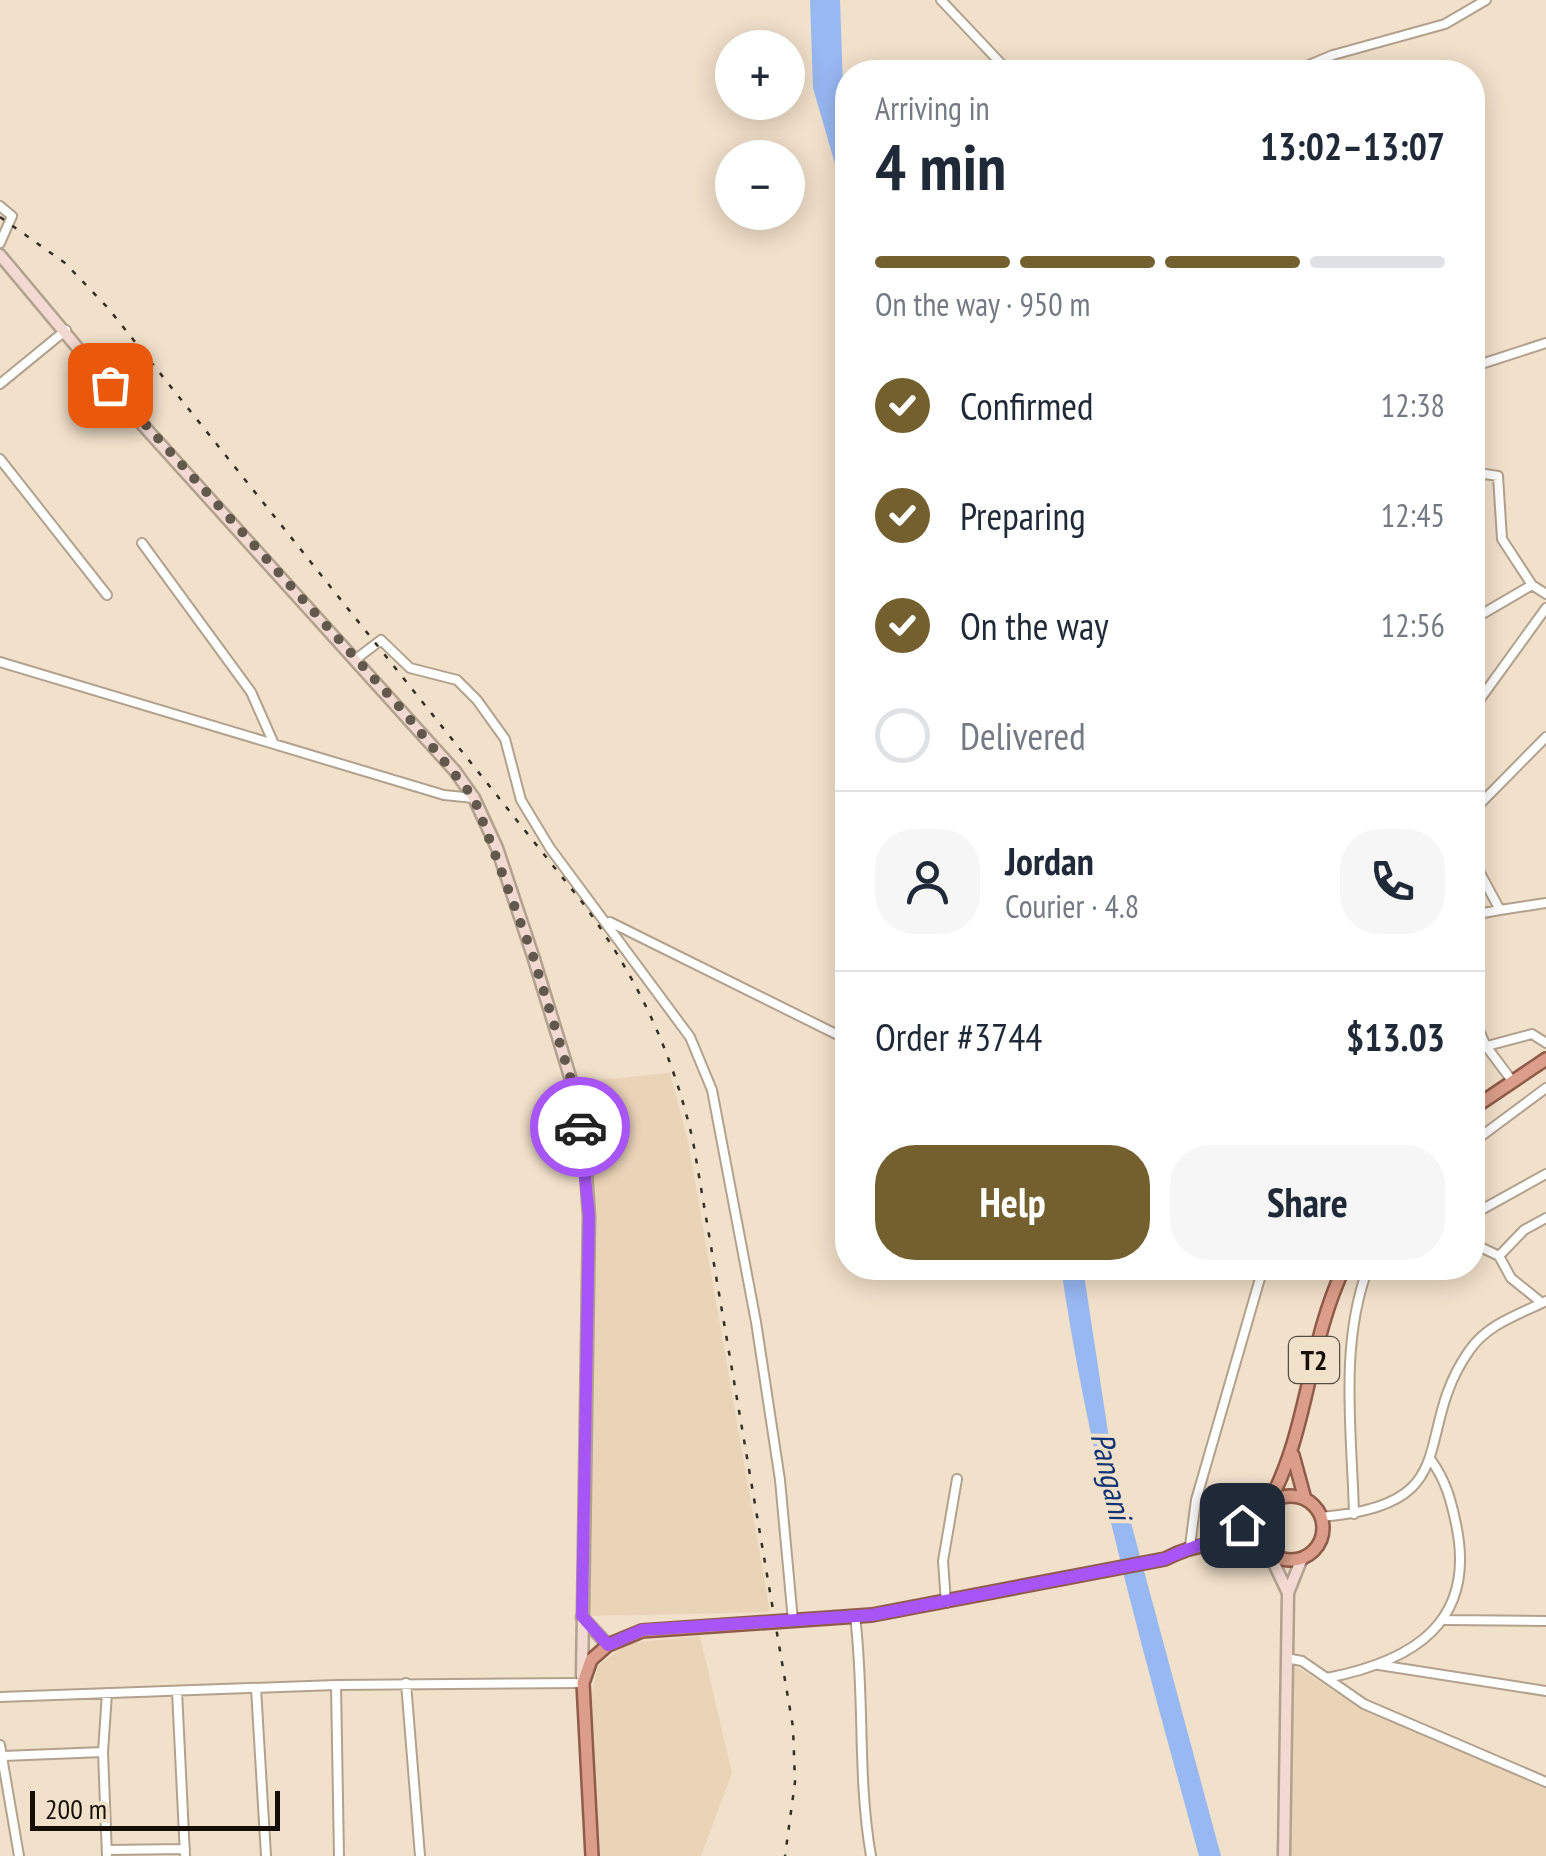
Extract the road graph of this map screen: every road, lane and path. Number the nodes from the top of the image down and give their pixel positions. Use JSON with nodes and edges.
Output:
{"nodes":[{"id":1,"x":941,"y":0,"type":"edge"},
{"id":2,"x":1486,"y":0,"type":"edge"},
{"id":3,"x":998,"y":60,"type":"edge"},
{"id":4,"x":1321,"y":60,"type":"edge"},
{"id":5,"x":0,"y":206,"type":"edge"},
{"id":6,"x":0,"y":244,"type":"edge"},
{"id":7,"x":0,"y":255,"type":"edge"},
{"id":8,"x":66,"y":330,"type":"junction"},
{"id":9,"x":1546,"y":343,"type":"edge"},
{"id":10,"x":1485,"y":363,"type":"edge"},
{"id":11,"x":0,"y":384,"type":"edge"},
{"id":12,"x":0,"y":460,"type":"edge"},
{"id":13,"x":1485,"y":474,"type":"edge"},
{"id":14,"x":142,"y":543,"type":"dead end"},
{"id":15,"x":1532,"y":584,"type":"junction"},
{"id":16,"x":1546,"y":594,"type":"edge"},
{"id":17,"x":107,"y":595,"type":"dead end"},
{"id":18,"x":1546,"y":608,"type":"edge"},
{"id":19,"x":1485,"y":612,"type":"edge"},
{"id":20,"x":356,"y":660,"type":"junction"},
{"id":21,"x":0,"y":662,"type":"edge"},
{"id":22,"x":1485,"y":692,"type":"edge"},
{"id":23,"x":1546,"y":737,"type":"edge"},
{"id":24,"x":274,"y":744,"type":"junction"},
{"id":25,"x":474,"y":798,"type":"junction"},
{"id":26,"x":1485,"y":799,"type":"edge"},
{"id":27,"x":1485,"y":882,"type":"edge"},
{"id":28,"x":1546,"y":903,"type":"edge"},
{"id":29,"x":1500,"y":910,"type":"junction"},
{"id":30,"x":1485,"y":913,"type":"edge"},
{"id":31,"x":608,"y":921,"type":"junction"},
{"id":32,"x":835,"y":1034,"type":"edge"},
{"id":33,"x":1546,"y":1043,"type":"edge"},
{"id":34,"x":1486,"y":1046,"type":"joint"},
{"id":35,"x":1546,"y":1059,"type":"edge"},
{"id":36,"x":1513,"y":1082,"type":"junction"},
{"id":37,"x":1546,"y":1088,"type":"edge"},
{"id":38,"x":1485,"y":1100,"type":"edge"},
{"id":39,"x":1485,"y":1134,"type":"edge"},
{"id":40,"x":1546,"y":1174,"type":"edge"},
{"id":41,"x":1485,"y":1208,"type":"edge"},
{"id":42,"x":1546,"y":1218,"type":"edge"},
{"id":43,"x":1485,"y":1249,"type":"edge"},
{"id":44,"x":1500,"y":1256,"type":"junction"},
{"id":45,"x":1260,"y":1280,"type":"edge"},
{"id":46,"x":1340,"y":1280,"type":"edge"},
{"id":47,"x":1364,"y":1280,"type":"edge"},
{"id":48,"x":1545,"y":1303,"type":"edge"},
{"id":49,"x":1294,"y":1454,"type":"junction"},
{"id":50,"x":1432,"y":1460,"type":"junction"},
{"id":51,"x":957,"y":1480,"type":"dead end"},
{"id":52,"x":1305,"y":1499,"type":"junction"},
{"id":53,"x":1264,"y":1510,"type":"junction"},
{"id":54,"x":1354,"y":1514,"type":"junction"},
{"id":55,"x":1321,"y":1517,"type":"junction"},
{"id":56,"x":1214,"y":1542,"type":"junction"},
{"id":57,"x":1190,"y":1546,"type":"junction"},
{"id":58,"x":1266,"y":1549,"type":"junction"},
{"id":59,"x":1302,"y":1558,"type":"junction"},
{"id":60,"x":1288,"y":1593,"type":"junction"},
{"id":61,"x":946,"y":1604,"type":"junction"},
{"id":62,"x":582,"y":1616,"type":"junction"},
{"id":63,"x":855,"y":1616,"type":"junction"},
{"id":64,"x":1446,"y":1620,"type":"junction"},
{"id":65,"x":793,"y":1621,"type":"junction"},
{"id":66,"x":1546,"y":1622,"type":"edge"},
{"id":67,"x":608,"y":1645,"type":"junction"},
{"id":68,"x":1286,"y":1658,"type":"junction"},
{"id":69,"x":1379,"y":1665,"type":"junction"},
{"id":70,"x":1327,"y":1678,"type":"junction"},
{"id":71,"x":582,"y":1683,"type":"junction"},
{"id":72,"x":406,"y":1684,"type":"junction"},
{"id":73,"x":336,"y":1685,"type":"junction"},
{"id":74,"x":256,"y":1688,"type":"junction"},
{"id":75,"x":177,"y":1691,"type":"junction"},
{"id":76,"x":1546,"y":1691,"type":"edge"},
{"id":77,"x":107,"y":1693,"type":"junction"},
{"id":78,"x":0,"y":1697,"type":"edge"},
{"id":79,"x":0,"y":1744,"type":"edge"},
{"id":80,"x":104,"y":1752,"type":"junction"},
{"id":81,"x":2,"y":1756,"type":"edge"},
{"id":82,"x":1546,"y":1782,"type":"edge"},
{"id":83,"x":185,"y":1852,"type":"edge"},
{"id":84,"x":107,"y":1853,"type":"edge"},
{"id":85,"x":19,"y":1856,"type":"edge"},
{"id":86,"x":266,"y":1856,"type":"edge"},
{"id":87,"x":339,"y":1856,"type":"edge"},
{"id":88,"x":420,"y":1856,"type":"edge"},
{"id":89,"x":592,"y":1856,"type":"edge"},
{"id":90,"x":871,"y":1856,"type":"edge"},
{"id":91,"x":1284,"y":1856,"type":"edge"}],
"edges":[{"from":1,"to":3,"type":"street"},
{"from":2,"to":4,"type":"street"},
{"from":5,"to":6,"type":"street"},
{"from":7,"to":8,"type":"main road"},
{"from":8,"to":11,"type":"street"},
{"from":8,"to":20,"type":"main road"},
{"from":9,"to":10,"type":"street"},
{"from":12,"to":17,"type":"street"},
{"from":13,"to":15,"type":"street"},
{"from":14,"to":24,"type":"street"},
{"from":15,"to":16,"type":"street"},
{"from":15,"to":19,"type":"street"},
{"from":18,"to":22,"type":"street"},
{"from":20,"to":25,"type":"main road"},
{"from":20,"to":31,"type":"street"},
{"from":21,"to":24,"type":"street"},
{"from":23,"to":26,"type":"street"},
{"from":24,"to":25,"type":"street"},
{"from":25,"to":62,"type":"main road"},
{"from":27,"to":29,"type":"street"},
{"from":28,"to":29,"type":"street"},
{"from":29,"to":30,"type":"street"},
{"from":31,"to":32,"type":"street"},
{"from":31,"to":65,"type":"street"},
{"from":33,"to":34,"type":"street"},
{"from":34,"to":36,"type":"street"},
{"from":35,"to":36,"type":"highway"},
{"from":36,"to":38,"type":"highway"},
{"from":37,"to":39,"type":"street"},
{"from":40,"to":41,"type":"street"},
{"from":42,"to":44,"type":"street"},
{"from":43,"to":44,"type":"street"},
{"from":44,"to":48,"type":"street"},
{"from":45,"to":57,"type":"street"},
{"from":46,"to":49,"type":"highway","number":"T2"},
{"from":47,"to":54,"type":"street"},
{"from":48,"to":50,"type":"street"},
{"from":49,"to":52,"type":"highway","number":"T2"},
{"from":49,"to":53,"type":"highway","number":"T2"},
{"from":50,"to":54,"type":"street"},
{"from":50,"to":64,"type":"street"},
{"from":51,"to":61,"type":"street"},
{"from":52,"to":53,"type":"highway"},
{"from":52,"to":55,"type":"highway","number":"T2"},
{"from":53,"to":56,"type":"highway"},
{"from":53,"to":58,"type":"highway"},
{"from":54,"to":55,"type":"street"},
{"from":55,"to":59,"type":"highway"},
{"from":56,"to":57,"type":"highway"},
{"from":56,"to":58,"type":"highway"},
{"from":57,"to":61,"type":"highway"},
{"from":58,"to":59,"type":"highway"},
{"from":58,"to":60,"type":"main road"},
{"from":59,"to":60,"type":"main road"},
{"from":60,"to":68,"type":"main road"},
{"from":61,"to":63,"type":"highway"},
{"from":62,"to":67,"type":"main road"},
{"from":62,"to":71,"type":"main road"},
{"from":63,"to":65,"type":"highway"},
{"from":63,"to":90,"type":"street"},
{"from":64,"to":66,"type":"street"},
{"from":64,"to":69,"type":"street"},
{"from":65,"to":67,"type":"highway"},
{"from":67,"to":71,"type":"highway"},
{"from":68,"to":70,"type":"street"},
{"from":68,"to":91,"type":"main road"},
{"from":69,"to":70,"type":"street"},
{"from":69,"to":76,"type":"street"},
{"from":70,"to":82,"type":"street"},
{"from":71,"to":72,"type":"street"},
{"from":71,"to":89,"type":"highway"},
{"from":72,"to":73,"type":"street"},
{"from":72,"to":88,"type":"street"},
{"from":73,"to":74,"type":"street"},
{"from":73,"to":87,"type":"street"},
{"from":74,"to":75,"type":"street"},
{"from":74,"to":86,"type":"street"},
{"from":75,"to":77,"type":"street"},
{"from":75,"to":83,"type":"street"},
{"from":77,"to":78,"type":"street"},
{"from":77,"to":80,"type":"street"},
{"from":79,"to":81,"type":"street"},
{"from":80,"to":81,"type":"street"},
{"from":80,"to":84,"type":"street"},
{"from":81,"to":85,"type":"street"},
{"from":83,"to":84,"type":"street"}]}
